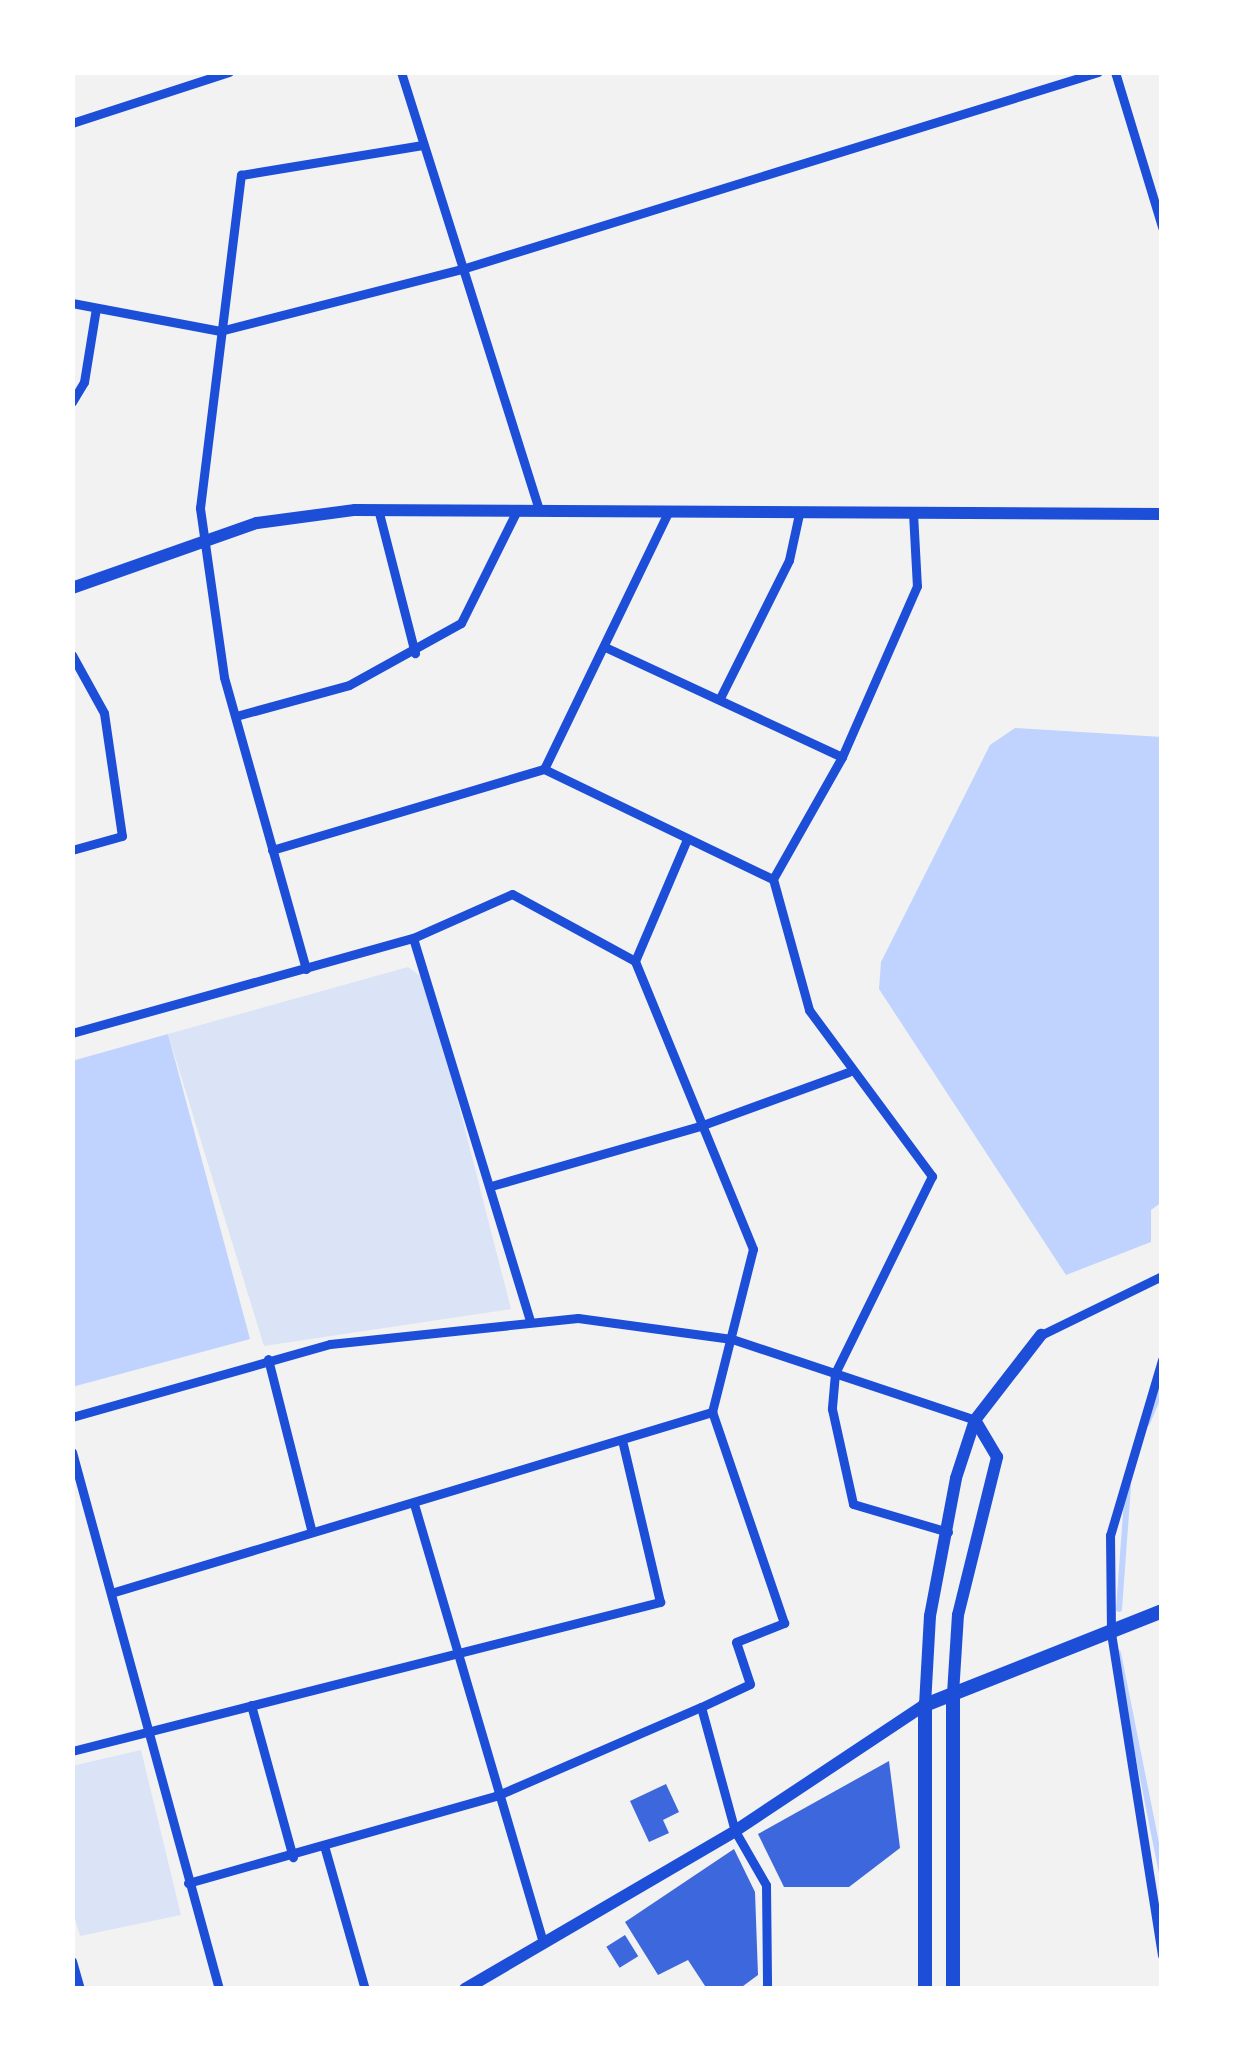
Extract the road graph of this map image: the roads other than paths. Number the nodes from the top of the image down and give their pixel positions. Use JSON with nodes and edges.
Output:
{"nodes":[{"id":1,"x":229,"y":72,"type":"edge"},
{"id":2,"x":400,"y":72,"type":"edge"},
{"id":3,"x":1098,"y":72,"type":"edge"},
{"id":4,"x":1115,"y":72,"type":"edge"},
{"id":5,"x":72,"y":123,"type":"edge"},
{"id":6,"x":423,"y":145,"type":"junction"},
{"id":7,"x":1162,"y":227,"type":"edge"},
{"id":8,"x":462,"y":269,"type":"junction"},
{"id":9,"x":72,"y":303,"type":"edge"},
{"id":10,"x":96,"y":308,"type":"junction"},
{"id":11,"x":220,"y":331,"type":"junction"},
{"id":12,"x":72,"y":402,"type":"edge"},
{"id":13,"x":378,"y":509,"type":"junction"},
{"id":14,"x":539,"y":509,"type":"junction"},
{"id":15,"x":517,"y":511,"type":"junction"},
{"id":16,"x":668,"y":513,"type":"junction"},
{"id":17,"x":799,"y":514,"type":"junction"},
{"id":18,"x":913,"y":514,"type":"junction"},
{"id":19,"x":1162,"y":514,"type":"edge"},
{"id":20,"x":206,"y":539,"type":"junction"},
{"id":21,"x":72,"y":588,"type":"edge"},
{"id":22,"x":604,"y":646,"type":"junction"},
{"id":23,"x":415,"y":652,"type":"junction"},
{"id":24,"x":72,"y":655,"type":"edge"},
{"id":25,"x":721,"y":698,"type":"junction"},
{"id":26,"x":236,"y":716,"type":"junction"},
{"id":27,"x":842,"y":757,"type":"junction"},
{"id":28,"x":544,"y":769,"type":"junction"},
{"id":29,"x":687,"y":839,"type":"junction"},
{"id":30,"x":72,"y":850,"type":"edge"},
{"id":31,"x":272,"y":850,"type":"junction"},
{"id":32,"x":773,"y":879,"type":"junction"},
{"id":33,"x":413,"y":938,"type":"junction"},
{"id":34,"x":635,"y":961,"type":"junction"},
{"id":35,"x":307,"y":969,"type":"junction"},
{"id":36,"x":72,"y":1033,"type":"edge"},
{"id":37,"x":848,"y":1072,"type":"junction"},
{"id":38,"x":700,"y":1126,"type":"junction"},
{"id":39,"x":491,"y":1186,"type":"junction"},
{"id":40,"x":1162,"y":1276,"type":"edge"},
{"id":41,"x":530,"y":1322,"type":"junction"},
{"id":42,"x":1041,"y":1335,"type":"joint"},
{"id":43,"x":732,"y":1339,"type":"junction"},
{"id":44,"x":268,"y":1359,"type":"junction"},
{"id":45,"x":1162,"y":1360,"type":"edge"},
{"id":46,"x":835,"y":1373,"type":"junction"},
{"id":47,"x":712,"y":1412,"type":"junction"},
{"id":48,"x":72,"y":1417,"type":"edge"},
{"id":49,"x":975,"y":1420,"type":"junction"},
{"id":50,"x":623,"y":1444,"type":"junction"},
{"id":51,"x":72,"y":1452,"type":"edge"},
{"id":52,"x":414,"y":1504,"type":"junction"},
{"id":53,"x":311,"y":1529,"type":"junction"},
{"id":54,"x":948,"y":1532,"type":"junction"},
{"id":55,"x":111,"y":1593,"type":"junction"},
{"id":56,"x":1162,"y":1611,"type":"edge"},
{"id":57,"x":1111,"y":1633,"type":"junction"},
{"id":58,"x":458,"y":1647,"type":"junction"},
{"id":59,"x":953,"y":1694,"type":"junction"},
{"id":60,"x":925,"y":1705,"type":"junction"},
{"id":61,"x":251,"y":1706,"type":"junction"},
{"id":62,"x":700,"y":1707,"type":"junction"},
{"id":63,"x":146,"y":1735,"type":"junction"},
{"id":64,"x":72,"y":1751,"type":"edge"},
{"id":65,"x":496,"y":1796,"type":"junction"},
{"id":66,"x":735,"y":1831,"type":"junction"},
{"id":67,"x":325,"y":1849,"type":"junction"},
{"id":68,"x":292,"y":1857,"type":"junction"},
{"id":69,"x":188,"y":1883,"type":"junction"},
{"id":70,"x":543,"y":1942,"type":"junction"},
{"id":71,"x":1162,"y":1955,"type":"edge"},
{"id":72,"x":72,"y":1961,"type":"edge"},
{"id":73,"x":767,"y":1985,"type":"edge"},
{"id":74,"x":80,"y":1989,"type":"edge"},
{"id":75,"x":219,"y":1989,"type":"edge"},
{"id":76,"x":365,"y":1989,"type":"edge"},
{"id":77,"x":464,"y":1989,"type":"edge"},
{"id":78,"x":756,"y":1989,"type":"edge"},
{"id":79,"x":925,"y":1989,"type":"edge"},
{"id":80,"x":953,"y":1989,"type":"edge"}],
"edges":[{"from":1,"to":5,"type":"street"},
{"from":2,"to":6,"type":"street"},
{"from":3,"to":8,"type":"street"},
{"from":4,"to":7,"type":"street"},
{"from":6,"to":8,"type":"street"},
{"from":6,"to":11,"type":"street"},
{"from":8,"to":11,"type":"street"},
{"from":8,"to":14,"type":"street"},
{"from":9,"to":10,"type":"street"},
{"from":10,"to":11,"type":"street"},
{"from":10,"to":12,"type":"street"},
{"from":11,"to":20,"type":"street"},
{"from":13,"to":15,"type":"street"},
{"from":13,"to":20,"type":"street"},
{"from":13,"to":23,"type":"street"},
{"from":14,"to":15,"type":"street"},
{"from":14,"to":16,"type":"street"},
{"from":15,"to":23,"type":"street"},
{"from":16,"to":17,"type":"street"},
{"from":16,"to":22,"type":"street"},
{"from":17,"to":18,"type":"street"},
{"from":17,"to":25,"type":"street"},
{"from":18,"to":19,"type":"street"},
{"from":18,"to":27,"type":"street"},
{"from":20,"to":21,"type":"street"},
{"from":20,"to":26,"type":"street"},
{"from":22,"to":25,"type":"street"},
{"from":22,"to":28,"type":"street"},
{"from":23,"to":26,"type":"street"},
{"from":24,"to":30,"type":"street"},
{"from":25,"to":27,"type":"street"},
{"from":26,"to":31,"type":"street"},
{"from":27,"to":32,"type":"street"},
{"from":28,"to":29,"type":"street"},
{"from":28,"to":31,"type":"street"},
{"from":29,"to":32,"type":"street"},
{"from":29,"to":34,"type":"street"},
{"from":31,"to":35,"type":"street"},
{"from":32,"to":37,"type":"street"},
{"from":33,"to":34,"type":"street"},
{"from":33,"to":35,"type":"street"},
{"from":33,"to":39,"type":"street"},
{"from":34,"to":38,"type":"street"},
{"from":35,"to":36,"type":"street"},
{"from":37,"to":38,"type":"street"},
{"from":37,"to":46,"type":"street"},
{"from":38,"to":39,"type":"street"},
{"from":38,"to":43,"type":"street"},
{"from":39,"to":41,"type":"street"},
{"from":40,"to":42,"type":"street"},
{"from":41,"to":43,"type":"street"},
{"from":41,"to":44,"type":"street"},
{"from":42,"to":49,"type":"street"},
{"from":43,"to":46,"type":"street"},
{"from":43,"to":47,"type":"street"},
{"from":44,"to":48,"type":"street"},
{"from":44,"to":53,"type":"street"},
{"from":45,"to":57,"type":"street"},
{"from":46,"to":49,"type":"street"},
{"from":46,"to":54,"type":"street"},
{"from":47,"to":50,"type":"street"},
{"from":47,"to":62,"type":"street"},
{"from":49,"to":54,"type":"street"},
{"from":49,"to":59,"type":"street"},
{"from":50,"to":52,"type":"street"},
{"from":50,"to":58,"type":"street"},
{"from":51,"to":55,"type":"street"},
{"from":52,"to":53,"type":"street"},
{"from":52,"to":58,"type":"street"},
{"from":53,"to":55,"type":"street"},
{"from":54,"to":60,"type":"street"},
{"from":55,"to":63,"type":"street"},
{"from":56,"to":57,"type":"main road"},
{"from":57,"to":59,"type":"main road"},
{"from":57,"to":71,"type":"street"},
{"from":58,"to":61,"type":"street"},
{"from":58,"to":65,"type":"street"},
{"from":59,"to":60,"type":"main road"},
{"from":59,"to":80,"type":"main road"},
{"from":60,"to":66,"type":"street"},
{"from":60,"to":79,"type":"main road"},
{"from":61,"to":63,"type":"street"},
{"from":61,"to":68,"type":"street"},
{"from":62,"to":65,"type":"street"},
{"from":62,"to":66,"type":"street"},
{"from":63,"to":64,"type":"street"},
{"from":63,"to":69,"type":"street"},
{"from":65,"to":67,"type":"street"},
{"from":65,"to":70,"type":"street"},
{"from":66,"to":70,"type":"street"},
{"from":66,"to":73,"type":"street"},
{"from":67,"to":68,"type":"street"},
{"from":67,"to":76,"type":"street"},
{"from":68,"to":69,"type":"street"},
{"from":69,"to":75,"type":"street"},
{"from":70,"to":77,"type":"street"},
{"from":72,"to":74,"type":"street"},
{"from":73,"to":78,"type":"street"}]}
